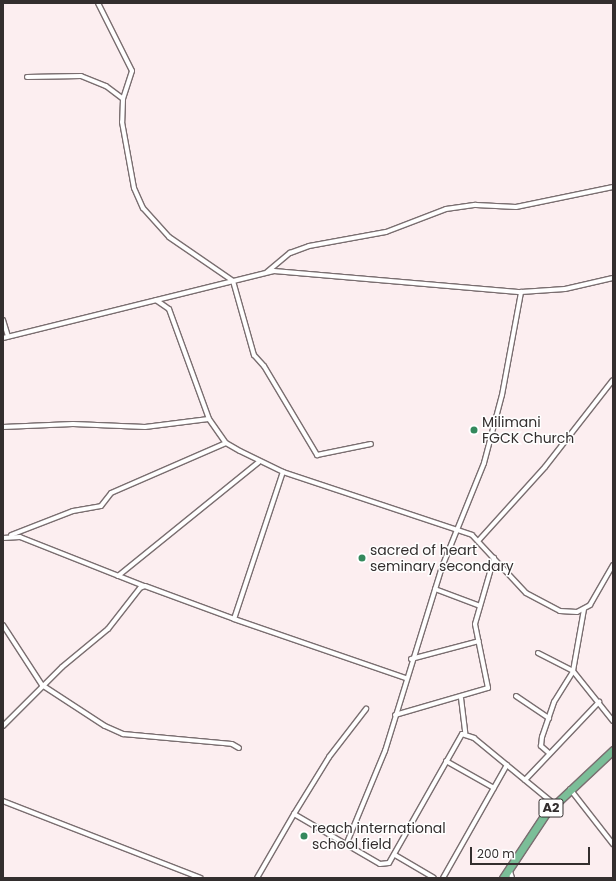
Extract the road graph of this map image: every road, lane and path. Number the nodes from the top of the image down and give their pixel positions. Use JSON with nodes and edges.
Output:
{"nodes":[{"id":1,"x":98,"y":3,"type":"edge"},
{"id":2,"x":27,"y":77,"type":"dead end"},
{"id":3,"x":123,"y":99,"type":"junction"},
{"id":4,"x":613,"y":187,"type":"edge"},
{"id":5,"x":266,"y":272,"type":"junction"},
{"id":6,"x":613,"y":278,"type":"edge"},
{"id":7,"x":233,"y":281,"type":"junction"},
{"id":8,"x":521,"y":292,"type":"junction"},
{"id":9,"x":156,"y":300,"type":"junction"},
{"id":10,"x":3,"y":320,"type":"edge"},
{"id":11,"x":8,"y":336,"type":"junction"},
{"id":12,"x":3,"y":338,"type":"edge"},
{"id":13,"x":613,"y":380,"type":"edge"},
{"id":14,"x":209,"y":419,"type":"junction"},
{"id":15,"x":3,"y":427,"type":"edge"},
{"id":16,"x":226,"y":443,"type":"junction"},
{"id":17,"x":371,"y":444,"type":"dead end"},
{"id":18,"x":259,"y":462,"type":"junction"},
{"id":19,"x":283,"y":472,"type":"junction"},
{"id":20,"x":455,"y":530,"type":"junction"},
{"id":21,"x":11,"y":536,"type":"junction"},
{"id":22,"x":3,"y":538,"type":"edge"},
{"id":23,"x":479,"y":540,"type":"junction"},
{"id":24,"x":494,"y":558,"type":"junction"},
{"id":25,"x":613,"y":565,"type":"edge"},
{"id":26,"x":118,"y":576,"type":"junction"},
{"id":27,"x":145,"y":586,"type":"junction"},
{"id":28,"x":435,"y":589,"type":"junction"},
{"id":29,"x":480,"y":606,"type":"junction"},
{"id":30,"x":584,"y":610,"type":"junction"},
{"id":31,"x":234,"y":619,"type":"junction"},
{"id":32,"x":3,"y":625,"type":"edge"},
{"id":33,"x":479,"y":641,"type":"junction"},
{"id":34,"x":538,"y":653,"type":"dead end"},
{"id":35,"x":411,"y":659,"type":"junction"},
{"id":36,"x":573,"y":671,"type":"junction"},
{"id":37,"x":405,"y":678,"type":"junction"},
{"id":38,"x":42,"y":685,"type":"junction"},
{"id":39,"x":516,"y":696,"type":"dead end"},
{"id":40,"x":461,"y":698,"type":"junction"},
{"id":41,"x":599,"y":702,"type":"junction"},
{"id":42,"x":366,"y":709,"type":"dead end"},
{"id":43,"x":396,"y":715,"type":"junction"},
{"id":44,"x":549,"y":718,"type":"junction"},
{"id":45,"x":613,"y":721,"type":"edge"},
{"id":46,"x":3,"y":726,"type":"edge"},
{"id":47,"x":465,"y":733,"type":"junction"},
{"id":48,"x":239,"y":748,"type":"dead end"},
{"id":49,"x":613,"y":750,"type":"edge"},
{"id":50,"x":549,"y":753,"type":"junction"},
{"id":51,"x":446,"y":761,"type":"junction"},
{"id":52,"x":507,"y":765,"type":"junction"},
{"id":53,"x":525,"y":780,"type":"junction"},
{"id":54,"x":494,"y":788,"type":"junction"},
{"id":55,"x":569,"y":789,"type":"junction"},
{"id":56,"x":3,"y":801,"type":"edge"},
{"id":57,"x":554,"y":804,"type":"junction"},
{"id":58,"x":294,"y":814,"type":"junction"},
{"id":59,"x":613,"y":844,"type":"edge"},
{"id":60,"x":346,"y":846,"type":"junction"},
{"id":61,"x":395,"y":855,"type":"junction"},
{"id":62,"x":509,"y":868,"type":"junction"},
{"id":63,"x":200,"y":878,"type":"edge"},
{"id":64,"x":258,"y":878,"type":"edge"},
{"id":65,"x":434,"y":878,"type":"edge"},
{"id":66,"x":443,"y":878,"type":"edge"},
{"id":67,"x":503,"y":878,"type":"edge"},
{"id":68,"x":512,"y":878,"type":"edge"}],
"edges":[{"from":1,"to":3,"type":"street"},
{"from":2,"to":3,"type":"street"},
{"from":3,"to":7,"type":"street"},
{"from":4,"to":5,"type":"street"},
{"from":5,"to":7,"type":"street"},
{"from":5,"to":8,"type":"street"},
{"from":6,"to":8,"type":"street"},
{"from":7,"to":9,"type":"street"},
{"from":7,"to":17,"type":"street"},
{"from":8,"to":20,"type":"street"},
{"from":9,"to":11,"type":"street"},
{"from":9,"to":14,"type":"street"},
{"from":10,"to":11,"type":"street"},
{"from":11,"to":12,"type":"street"},
{"from":13,"to":23,"type":"street"},
{"from":14,"to":15,"type":"street"},
{"from":14,"to":16,"type":"street"},
{"from":16,"to":18,"type":"street"},
{"from":16,"to":21,"type":"street"},
{"from":18,"to":19,"type":"street"},
{"from":18,"to":26,"type":"street"},
{"from":19,"to":20,"type":"street"},
{"from":19,"to":31,"type":"street"},
{"from":20,"to":23,"type":"street"},
{"from":20,"to":28,"type":"street"},
{"from":21,"to":22,"type":"street"},
{"from":21,"to":26,"type":"street"},
{"from":23,"to":24,"type":"street"},
{"from":24,"to":29,"type":"street"},
{"from":24,"to":30,"type":"street"},
{"from":25,"to":30,"type":"street"},
{"from":26,"to":27,"type":"street"},
{"from":27,"to":31,"type":"street"},
{"from":27,"to":38,"type":"street"},
{"from":28,"to":29,"type":"street"},
{"from":28,"to":35,"type":"street"},
{"from":29,"to":33,"type":"street"},
{"from":30,"to":36,"type":"street"},
{"from":31,"to":37,"type":"street"},
{"from":32,"to":38,"type":"street"},
{"from":33,"to":35,"type":"street"},
{"from":33,"to":40,"type":"street"},
{"from":34,"to":36,"type":"street"},
{"from":35,"to":37,"type":"street"},
{"from":36,"to":41,"type":"street"},
{"from":36,"to":44,"type":"street"},
{"from":37,"to":43,"type":"street"},
{"from":38,"to":46,"type":"street"},
{"from":38,"to":48,"type":"street"},
{"from":39,"to":44,"type":"street"},
{"from":40,"to":43,"type":"street"},
{"from":40,"to":47,"type":"street"},
{"from":41,"to":45,"type":"street"},
{"from":41,"to":50,"type":"street"},
{"from":42,"to":58,"type":"street"},
{"from":43,"to":60,"type":"street"},
{"from":44,"to":50,"type":"street"},
{"from":47,"to":51,"type":"street"},
{"from":47,"to":52,"type":"street"},
{"from":49,"to":55,"type":"highway","number":"A2"},
{"from":50,"to":53,"type":"street"},
{"from":51,"to":54,"type":"street"},
{"from":51,"to":61,"type":"street"},
{"from":52,"to":53,"type":"street"},
{"from":52,"to":54,"type":"street"},
{"from":53,"to":57,"type":"street"},
{"from":54,"to":66,"type":"street"},
{"from":55,"to":57,"type":"highway","number":"A2"},
{"from":55,"to":59,"type":"street"},
{"from":56,"to":63,"type":"street"},
{"from":57,"to":62,"type":"highway","number":"A2"},
{"from":58,"to":60,"type":"street"},
{"from":58,"to":64,"type":"street"},
{"from":60,"to":61,"type":"street"},
{"from":61,"to":65,"type":"street"},
{"from":62,"to":67,"type":"highway","number":"A2"},
{"from":62,"to":68,"type":"street"}]}
